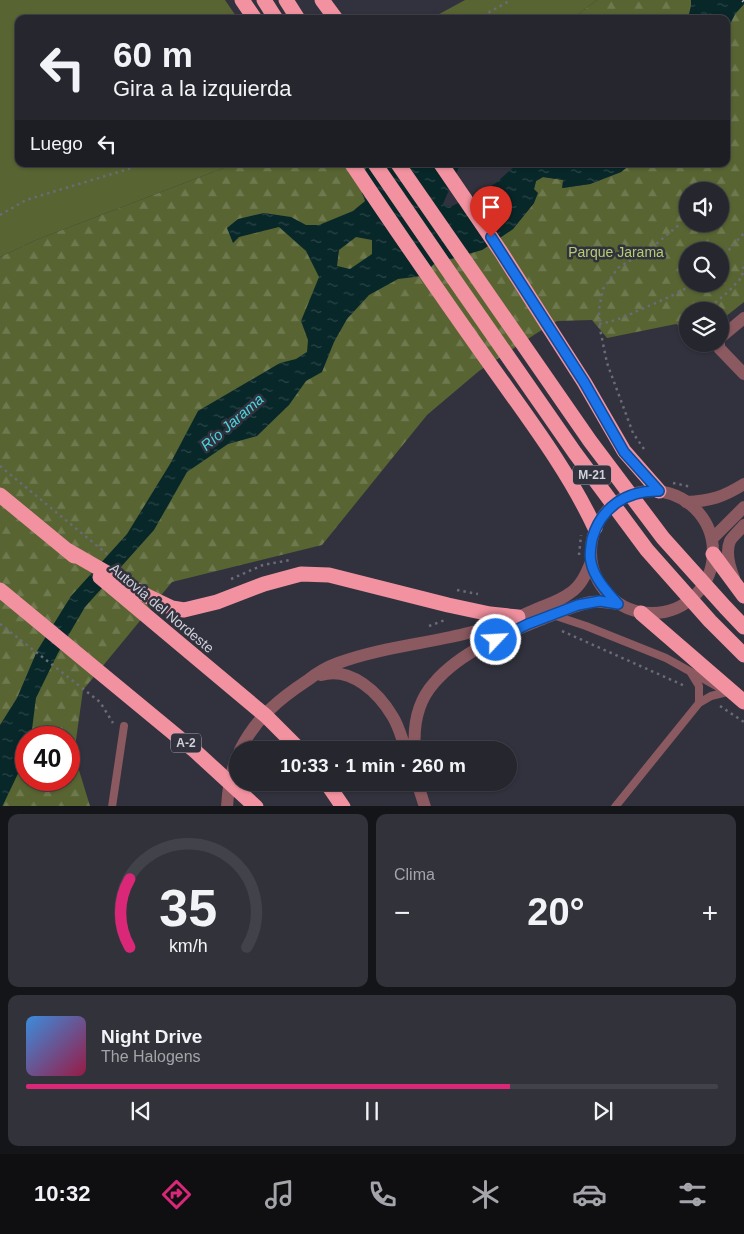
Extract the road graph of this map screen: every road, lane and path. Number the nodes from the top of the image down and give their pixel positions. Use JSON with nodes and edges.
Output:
{"nodes":[{"id":1,"x":242,"y":0,"type":"edge"},
{"id":2,"x":264,"y":0,"type":"edge"},
{"id":3,"x":286,"y":0,"type":"edge"},
{"id":4,"x":322,"y":0,"type":"edge"},
{"id":5,"x":511,"y":0,"type":"edge"},
{"id":6,"x":252,"y":15,"type":"edge"},
{"id":7,"x":273,"y":15,"type":"edge"},
{"id":8,"x":295,"y":15,"type":"edge"},
{"id":9,"x":333,"y":15,"type":"edge"},
{"id":10,"x":483,"y":15,"type":"edge"},
{"id":11,"x":135,"y":167,"type":"edge"},
{"id":12,"x":354,"y":167,"type":"edge"},
{"id":13,"x":377,"y":167,"type":"edge"},
{"id":14,"x":400,"y":167,"type":"edge"},
{"id":15,"x":443,"y":167,"type":"edge"},
{"id":16,"x":0,"y":215,"type":"edge"},
{"id":17,"x":679,"y":225,"type":"edge"},
{"id":18,"x":744,"y":233,"type":"edge"},
{"id":19,"x":729,"y":250,"type":"edge"},
{"id":20,"x":744,"y":262,"type":"edge"},
{"id":21,"x":679,"y":292,"type":"edge"},
{"id":22,"x":716,"y":302,"type":"edge"},
{"id":23,"x":744,"y":318,"type":"edge"},
{"id":24,"x":599,"y":324,"type":"junction"},
{"id":25,"x":729,"y":330,"type":"edge"},
{"id":26,"x":723,"y":352,"type":"edge"},
{"id":27,"x":744,"y":374,"type":"edge"},
{"id":28,"x":647,"y":452,"type":"dead end"},
{"id":29,"x":0,"y":466,"type":"edge"},
{"id":30,"x":742,"y":484,"type":"edge"},
{"id":31,"x":694,"y":487,"type":"dead end"},
{"id":32,"x":664,"y":488,"type":"junction"},
{"id":33,"x":0,"y":495,"type":"edge"},
{"id":34,"x":686,"y":502,"type":"junction"},
{"id":35,"x":744,"y":507,"type":"edge"},
{"id":36,"x":595,"y":519,"type":"junction"},
{"id":37,"x":744,"y":525,"type":"edge"},
{"id":38,"x":712,"y":546,"type":"junction"},
{"id":39,"x":68,"y":550,"type":"junction"},
{"id":40,"x":114,"y":559,"type":"dead end"},
{"id":41,"x":296,"y":560,"type":"dead end"},
{"id":42,"x":584,"y":561,"type":"junction"},
{"id":43,"x":225,"y":581,"type":"dead end"},
{"id":44,"x":454,"y":589,"type":"dead end"},
{"id":45,"x":0,"y":590,"type":"edge"},
{"id":46,"x":481,"y":595,"type":"dead end"},
{"id":47,"x":744,"y":596,"type":"edge"},
{"id":48,"x":618,"y":604,"type":"junction"},
{"id":49,"x":641,"y":613,"type":"junction"},
{"id":50,"x":553,"y":614,"type":"junction"},
{"id":51,"x":518,"y":617,"type":"junction"},
{"id":52,"x":0,"y":624,"type":"edge"},
{"id":53,"x":744,"y":627,"type":"edge"},
{"id":54,"x":560,"y":631,"type":"dead end"},
{"id":55,"x":744,"y":655,"type":"edge"},
{"id":56,"x":690,"y":671,"type":"junction"},
{"id":57,"x":309,"y":679,"type":"junction"},
{"id":58,"x":699,"y":692,"type":"junction"},
{"id":59,"x":728,"y":692,"type":"junction"},
{"id":60,"x":708,"y":698,"type":"junction"},
{"id":61,"x":743,"y":701,"type":"edge"},
{"id":62,"x":699,"y":703,"type":"junction"},
{"id":63,"x":744,"y":722,"type":"edge"},
{"id":64,"x":124,"y":726,"type":"dead end"},
{"id":65,"x":123,"y":738,"type":"junction"},
{"id":66,"x":245,"y":741,"type":"edge"},
{"id":67,"x":291,"y":741,"type":"edge"},
{"id":68,"x":403,"y":741,"type":"edge"},
{"id":69,"x":415,"y":741,"type":"edge"},
{"id":70,"x":229,"y":786,"type":"edge"},
{"id":71,"x":333,"y":791,"type":"edge"},
{"id":72,"x":420,"y":791,"type":"edge"},
{"id":73,"x":343,"y":804,"type":"edge"},
{"id":74,"x":112,"y":806,"type":"edge"},
{"id":75,"x":227,"y":806,"type":"edge"},
{"id":76,"x":256,"y":806,"type":"edge"},
{"id":77,"x":425,"y":806,"type":"edge"},
{"id":78,"x":615,"y":806,"type":"edge"}],
"edges":[{"from":1,"to":6,"type":"highway"},
{"from":2,"to":7,"type":"highway"},
{"from":3,"to":8,"type":"highway"},
{"from":4,"to":9,"type":"highway"},
{"from":5,"to":10,"type":"path"},
{"from":11,"to":16,"type":"path"},
{"from":12,"to":36,"type":"highway"},
{"from":13,"to":55,"type":"highway","number":"M-21"},
{"from":14,"to":53,"type":"highway","number":"M-21"},
{"from":15,"to":32,"type":"highway"},
{"from":17,"to":24,"type":"path"},
{"from":18,"to":19,"type":"path"},
{"from":20,"to":22,"type":"path"},
{"from":21,"to":24,"type":"path"},
{"from":23,"to":25,"type":"street"},
{"from":24,"to":28,"type":"path"},
{"from":26,"to":27,"type":"street"},
{"from":29,"to":40,"type":"path"},
{"from":30,"to":34,"type":"street"},
{"from":31,"to":32,"type":"path"},
{"from":32,"to":34,"type":"street"},
{"from":32,"to":36,"type":"street"},
{"from":33,"to":39,"type":"highway","name":"Autovía del Nordeste"},
{"from":34,"to":38,"type":"street"},
{"from":35,"to":38,"type":"street"},
{"from":36,"to":42,"type":"street"},
{"from":36,"to":42,"type":"path"},
{"from":37,"to":47,"type":"street"},
{"from":38,"to":47,"type":"highway"},
{"from":38,"to":49,"type":"street"},
{"from":39,"to":51,"type":"highway"},
{"from":39,"to":67,"type":"highway","name":"Autovía del Nordeste"},
{"from":41,"to":43,"type":"path"},
{"from":42,"to":48,"type":"street"},
{"from":42,"to":51,"type":"street"},
{"from":44,"to":46,"type":"path"},
{"from":45,"to":76,"type":"highway","number":"A-2"},
{"from":48,"to":49,"type":"street"},
{"from":48,"to":50,"type":"street"},
{"from":49,"to":61,"type":"highway"},
{"from":50,"to":56,"type":"lane"},
{"from":50,"to":69,"type":"street"},
{"from":51,"to":57,"type":"street"},
{"from":52,"to":65,"type":"path"},
{"from":54,"to":58,"type":"path"},
{"from":56,"to":58,"type":"lane"},
{"from":56,"to":59,"type":"lane"},
{"from":57,"to":66,"type":"street"},
{"from":57,"to":68,"type":"street"},
{"from":58,"to":62,"type":"lane"},
{"from":59,"to":60,"type":"lane"},
{"from":59,"to":61,"type":"lane"},
{"from":60,"to":62,"type":"lane"},
{"from":60,"to":63,"type":"path"},
{"from":62,"to":78,"type":"lane"},
{"from":64,"to":65,"type":"lane"},
{"from":65,"to":74,"type":"lane"},
{"from":70,"to":75,"type":"street"},
{"from":71,"to":73,"type":"highway"},
{"from":72,"to":77,"type":"street"}]}
